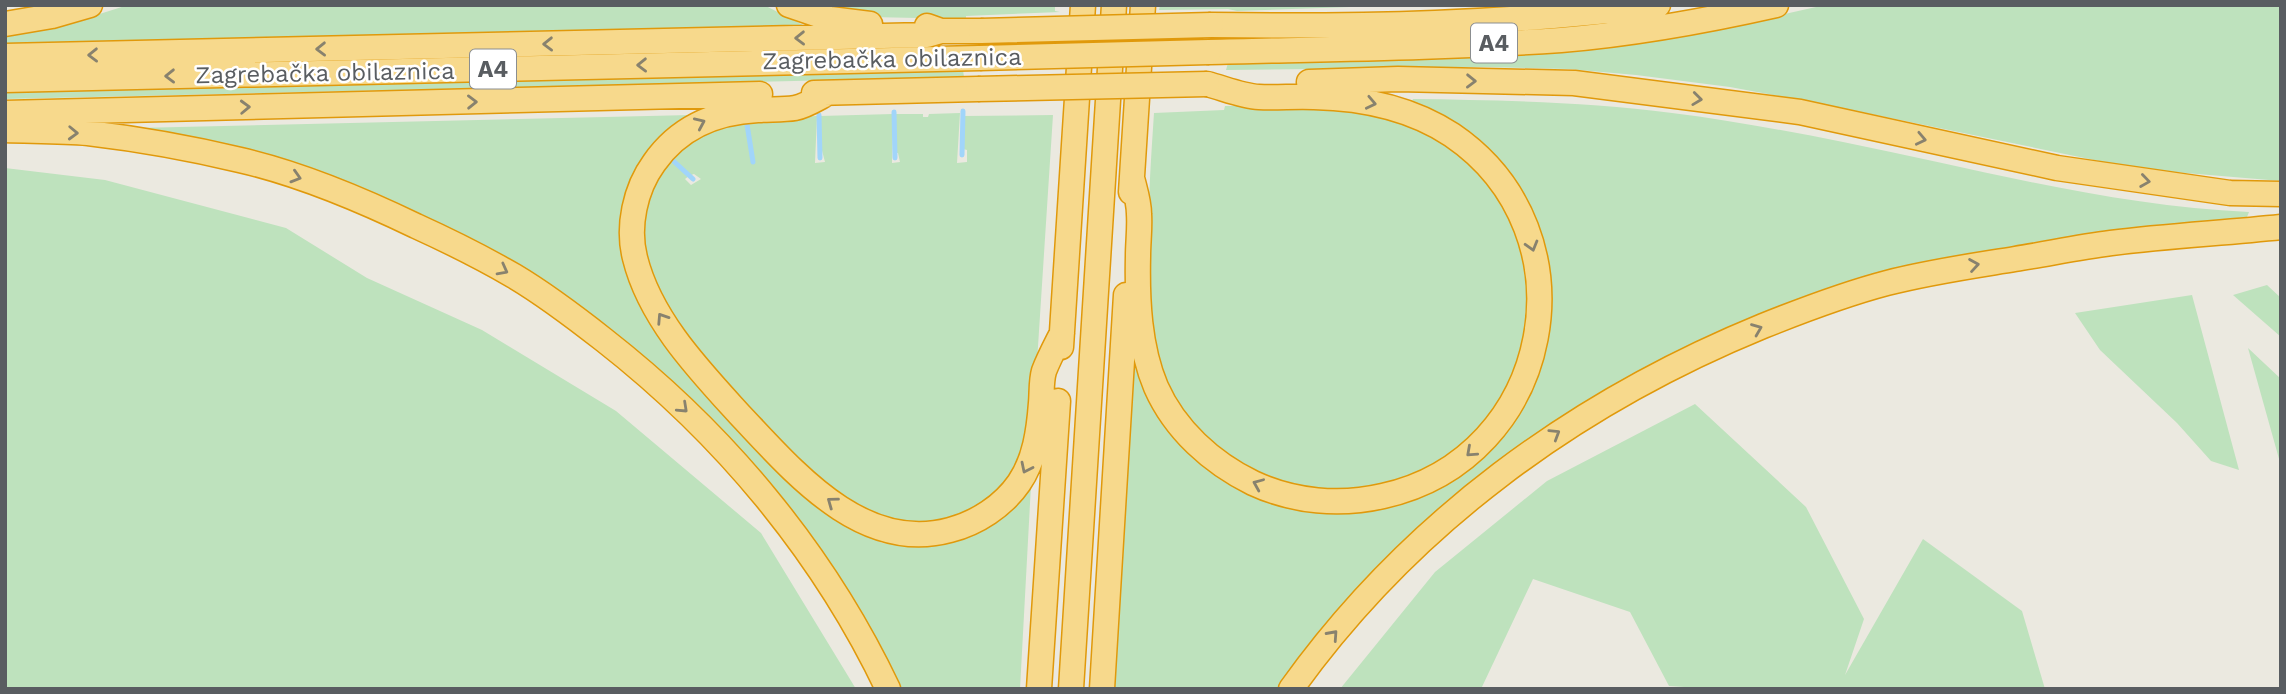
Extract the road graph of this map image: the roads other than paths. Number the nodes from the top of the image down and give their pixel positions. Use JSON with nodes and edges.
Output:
{"nodes":[{"id":1,"x":90,"y":5,"type":"edge"},
{"id":2,"x":789,"y":5,"type":"edge"},
{"id":3,"x":1114,"y":5,"type":"edge"},
{"id":4,"x":1143,"y":5,"type":"edge"},
{"id":5,"x":1415,"y":5,"type":"edge"},
{"id":6,"x":1658,"y":5,"type":"edge"},
{"id":7,"x":1776,"y":5,"type":"edge"},
{"id":8,"x":1082,"y":8,"type":"edge"},
{"id":9,"x":5,"y":24,"type":"edge"},
{"id":10,"x":1305,"y":26,"type":"junction"},
{"id":11,"x":941,"y":31,"type":"junction"},
{"id":12,"x":5,"y":56,"type":"edge"},
{"id":13,"x":5,"y":80,"type":"edge"},
{"id":14,"x":1207,"y":84,"type":"junction"},
{"id":15,"x":828,"y":93,"type":"junction"},
{"id":16,"x":5,"y":114,"type":"edge"},
{"id":17,"x":5,"y":130,"type":"edge"},
{"id":18,"x":1132,"y":178,"type":"junction"},
{"id":19,"x":2281,"y":194,"type":"edge"},
{"id":20,"x":2281,"y":227,"type":"edge"},
{"id":21,"x":1062,"y":333,"type":"junction"},
{"id":22,"x":888,"y":689,"type":"edge"},
{"id":23,"x":1039,"y":689,"type":"edge"},
{"id":24,"x":1071,"y":689,"type":"edge"},
{"id":25,"x":1102,"y":689,"type":"edge"},
{"id":26,"x":1291,"y":689,"type":"edge"}],
"edges":[{"from":1,"to":9,"type":"highway"},
{"from":2,"to":11,"type":"highway"},
{"from":3,"to":24,"type":"highway"},
{"from":4,"to":18,"type":"highway"},
{"from":5,"to":10,"type":"highway"},
{"from":6,"to":10,"type":"highway"},
{"from":7,"to":13,"type":"highway","name":"Zagrebačka obilaznica","number":"A4","one_way":true,"bridge":true},
{"from":8,"to":21,"type":"highway"},
{"from":10,"to":11,"type":"highway","bridge":true},
{"from":11,"to":12,"type":"highway","one_way":true},
{"from":14,"to":15,"type":"highway","name":"Zagrebačka obilaznica","number":"A4","bridge":true},
{"from":14,"to":18,"type":"highway","one_way":true},
{"from":14,"to":19,"type":"highway","name":"Zagrebačka obilaznica","one_way":true},
{"from":16,"to":15,"type":"highway","name":"Zagrebačka obilaznica","number":"A4","one_way":true},
{"from":21,"to":15,"type":"highway","one_way":true},
{"from":17,"to":22,"type":"highway","one_way":true},
{"from":18,"to":25,"type":"highway"},
{"from":26,"to":20,"type":"highway","one_way":true},
{"from":21,"to":23,"type":"highway"}]}
